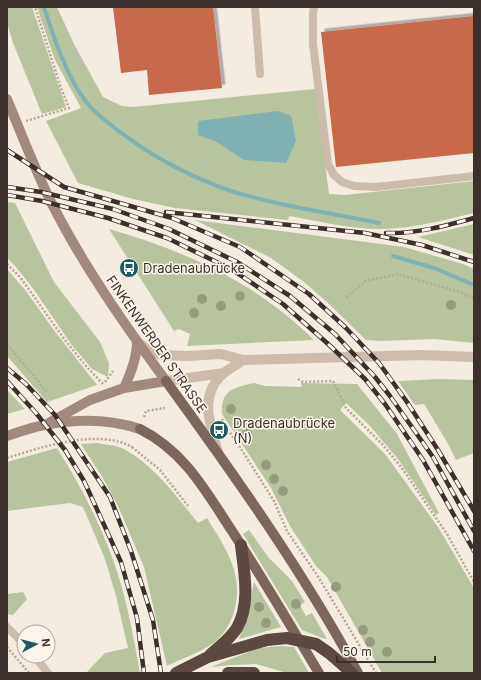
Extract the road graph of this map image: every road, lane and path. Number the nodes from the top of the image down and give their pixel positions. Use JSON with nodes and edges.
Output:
{"nodes":[{"id":1,"x":35,"y":7,"type":"edge"},
{"id":2,"x":255,"y":7,"type":"edge"},
{"id":3,"x":314,"y":7,"type":"edge"},
{"id":4,"x":260,"y":74,"type":"dead end"},
{"id":5,"x":7,"y":99,"type":"edge"},
{"id":6,"x":22,"y":122,"type":"dead end"},
{"id":7,"x":474,"y":176,"type":"edge"},
{"id":8,"x":7,"y":264,"type":"edge"},
{"id":9,"x":346,"y":297,"type":"dead end"},
{"id":10,"x":474,"y":298,"type":"edge"},
{"id":11,"x":137,"y":342,"type":"junction"},
{"id":12,"x":7,"y":344,"type":"edge"},
{"id":13,"x":474,"y":357,"type":"edge"},
{"id":14,"x":243,"y":360,"type":"junction"},
{"id":15,"x":113,"y":371,"type":"dead end"},
{"id":16,"x":224,"y":373,"type":"junction"},
{"id":17,"x":298,"y":379,"type":"dead end"},
{"id":18,"x":166,"y":382,"type":"junction"},
{"id":19,"x":106,"y":388,"type":"junction"},
{"id":20,"x":124,"y":388,"type":"junction"},
{"id":21,"x":47,"y":392,"type":"dead end"},
{"id":22,"x":165,"y":408,"type":"dead end"},
{"id":23,"x":220,"y":415,"type":"dead end"},
{"id":24,"x":144,"y":417,"type":"dead end"},
{"id":25,"x":45,"y":425,"type":"junction"},
{"id":26,"x":7,"y":436,"type":"edge"},
{"id":27,"x":218,"y":452,"type":"junction"},
{"id":28,"x":7,"y":458,"type":"edge"},
{"id":29,"x":188,"y":506,"type":"dead end"},
{"id":30,"x":241,"y":545,"type":"junction"},
{"id":31,"x":474,"y":582,"type":"edge"},
{"id":32,"x":7,"y":626,"type":"edge"},
{"id":33,"x":16,"y":636,"type":"edge"},
{"id":34,"x":299,"y":640,"type":"junction"},
{"id":35,"x":7,"y":647,"type":"edge"},
{"id":36,"x":208,"y":657,"type":"junction"},
{"id":37,"x":41,"y":664,"type":"edge"},
{"id":38,"x":29,"y":673,"type":"edge"},
{"id":39,"x":48,"y":673,"type":"edge"},
{"id":40,"x":176,"y":673,"type":"edge"},
{"id":41,"x":228,"y":673,"type":"edge"},
{"id":42,"x":254,"y":673,"type":"edge"},
{"id":43,"x":318,"y":673,"type":"edge"},
{"id":44,"x":352,"y":673,"type":"edge"},
{"id":45,"x":358,"y":673,"type":"edge"},
{"id":46,"x":376,"y":673,"type":"edge"}],
"edges":[{"from":1,"to":6,"type":"path"},
{"from":2,"to":4,"type":"lane"},
{"from":3,"to":7,"type":"lane"},
{"from":5,"to":11,"type":"main road","name":"FINKENWERDER STRASSE"},
{"from":8,"to":19,"type":"path"},
{"from":9,"to":10,"type":"path"},
{"from":11,"to":14,"type":"street"},
{"from":11,"to":18,"type":"main road","name":"FINKENWERDER STRASSE"},
{"from":11,"to":20,"type":"main road"},
{"from":12,"to":21,"type":"path"},
{"from":13,"to":14,"type":"street"},
{"from":14,"to":16,"type":"street"},
{"from":15,"to":19,"type":"path"},
{"from":16,"to":18,"type":"street"},
{"from":16,"to":27,"type":"street"},
{"from":17,"to":31,"type":"path"},
{"from":18,"to":20,"type":"main road"},
{"from":18,"to":27,"type":"main road","name":"FINKENWERDER STRASSE"},
{"from":19,"to":20,"type":"main road"},
{"from":19,"to":25,"type":"main road"},
{"from":22,"to":24,"type":"path"},
{"from":23,"to":46,"type":"path"},
{"from":25,"to":26,"type":"main road"},
{"from":25,"to":30,"type":"main road"},
{"from":27,"to":45,"type":"main road","name":"FINKENWERDER STRASSE"},
{"from":28,"to":29,"type":"path"},
{"from":30,"to":34,"type":"main road"},
{"from":30,"to":36,"type":"highway"},
{"from":32,"to":33,"type":"lane"},
{"from":34,"to":36,"type":"highway"},
{"from":34,"to":43,"type":"main road"},
{"from":34,"to":44,"type":"highway"},
{"from":35,"to":38,"type":"path"},
{"from":36,"to":40,"type":"highway"},
{"from":37,"to":39,"type":"lane"},
{"from":41,"to":42,"type":"highway"}]}
